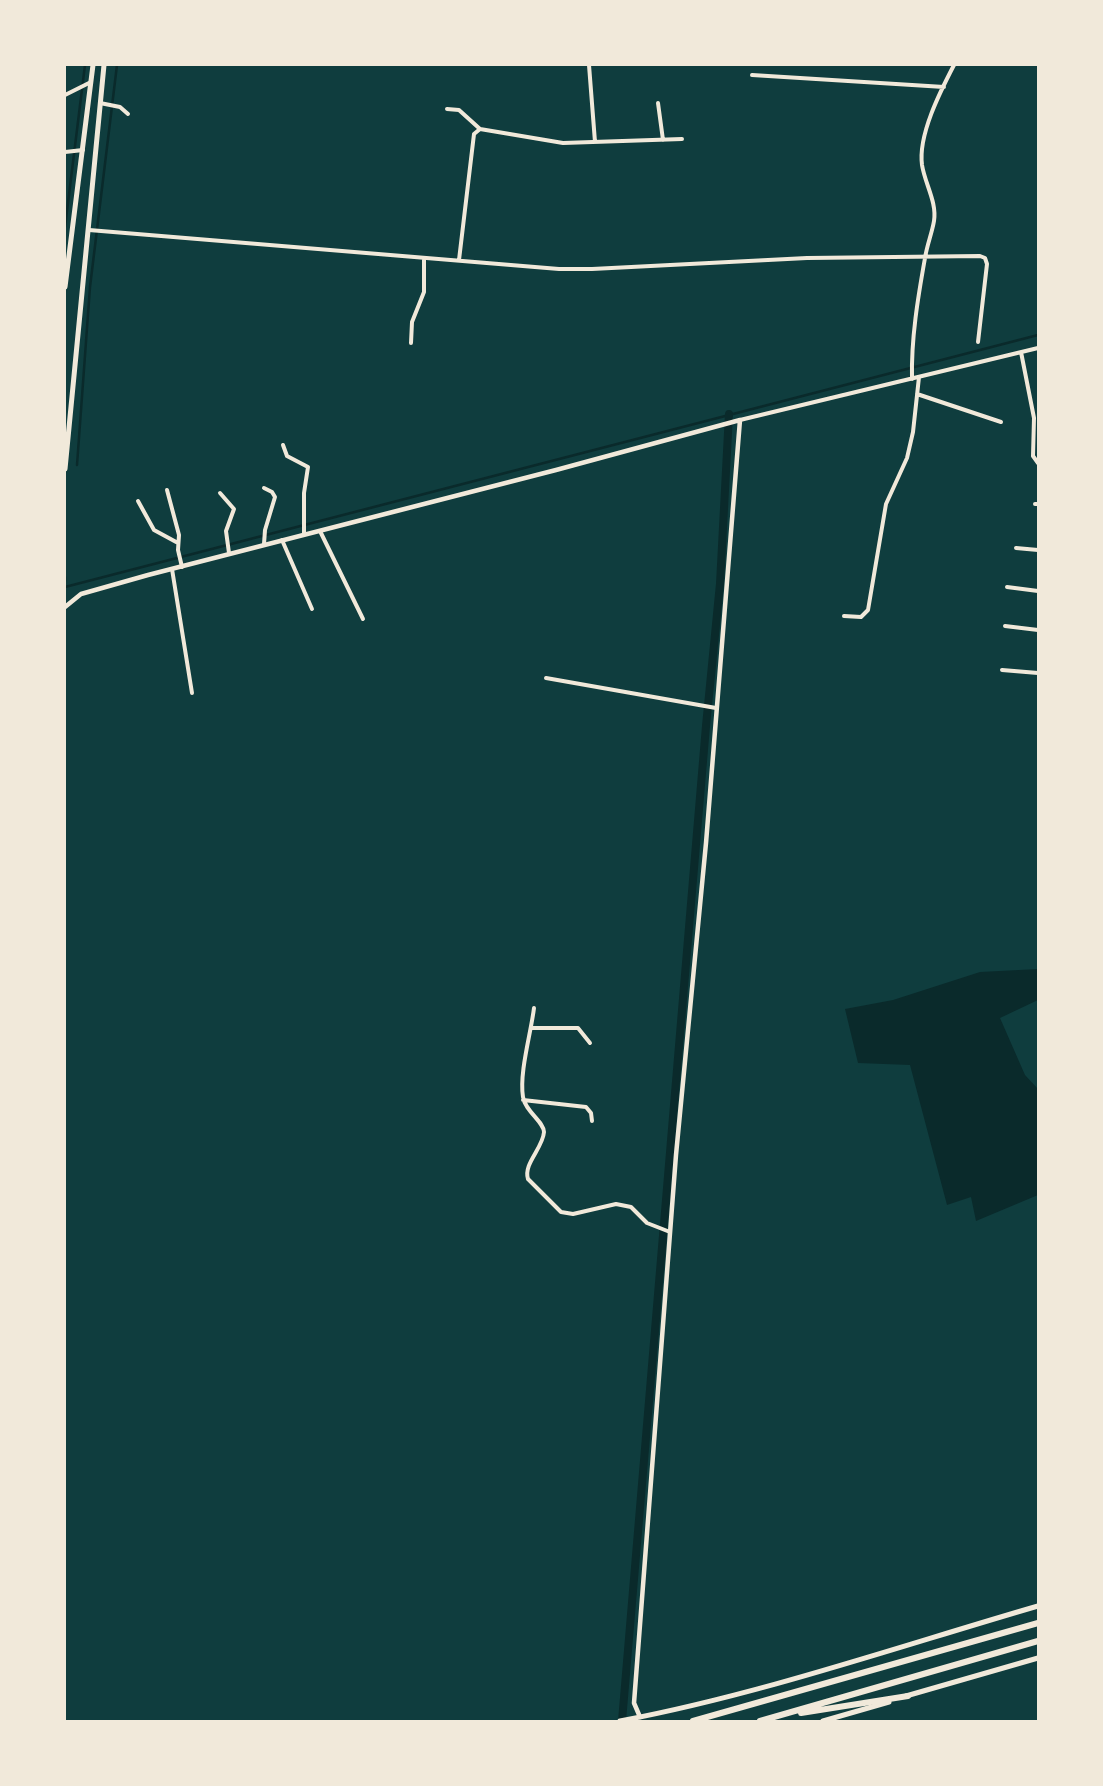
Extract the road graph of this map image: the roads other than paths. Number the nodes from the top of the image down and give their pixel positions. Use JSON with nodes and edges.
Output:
{"nodes":[{"id":1,"x":93,"y":65,"type":"edge"},
{"id":2,"x":104,"y":65,"type":"edge"},
{"id":3,"x":589,"y":65,"type":"edge"},
{"id":4,"x":954,"y":65,"type":"edge"},
{"id":5,"x":752,"y":75,"type":"dead end"},
{"id":6,"x":89,"y":83,"type":"junction"},
{"id":7,"x":944,"y":87,"type":"junction"},
{"id":8,"x":65,"y":95,"type":"edge"},
{"id":9,"x":100,"y":103,"type":"junction"},
{"id":10,"x":658,"y":103,"type":"dead end"},
{"id":11,"x":447,"y":109,"type":"dead end"},
{"id":12,"x":128,"y":114,"type":"dead end"},
{"id":13,"x":480,"y":129,"type":"junction"},
{"id":14,"x":682,"y":139,"type":"dead end"},
{"id":15,"x":663,"y":140,"type":"junction"},
{"id":16,"x":595,"y":142,"type":"junction"},
{"id":17,"x":81,"y":151,"type":"junction"},
{"id":18,"x":67,"y":152,"type":"edge"},
{"id":19,"x":91,"y":230,"type":"junction"},
{"id":20,"x":925,"y":256,"type":"junction"},
{"id":21,"x":424,"y":258,"type":"junction"},
{"id":22,"x":459,"y":260,"type":"junction"},
{"id":23,"x":65,"y":288,"type":"edge"},
{"id":24,"x":978,"y":342,"type":"dead end"},
{"id":25,"x":411,"y":343,"type":"dead end"},
{"id":26,"x":1038,"y":348,"type":"edge"},
{"id":27,"x":1021,"y":352,"type":"junction"},
{"id":28,"x":919,"y":377,"type":"junction"},
{"id":29,"x":912,"y":379,"type":"junction"},
{"id":30,"x":917,"y":394,"type":"junction"},
{"id":31,"x":740,"y":420,"type":"junction"},
{"id":32,"x":1001,"y":422,"type":"dead end"},
{"id":33,"x":283,"y":445,"type":"dead end"},
{"id":34,"x":1038,"y":463,"type":"edge"},
{"id":35,"x":65,"y":469,"type":"edge"},
{"id":36,"x":264,"y":488,"type":"dead end"},
{"id":37,"x":167,"y":490,"type":"dead end"},
{"id":38,"x":220,"y":493,"type":"dead end"},
{"id":39,"x":138,"y":501,"type":"dead end"},
{"id":40,"x":320,"y":531,"type":"junction"},
{"id":41,"x":303,"y":532,"type":"junction"},
{"id":42,"x":282,"y":540,"type":"junction"},
{"id":43,"x":178,"y":543,"type":"junction"},
{"id":44,"x":264,"y":544,"type":"junction"},
{"id":45,"x":1016,"y":548,"type":"dead end"},
{"id":46,"x":1038,"y":550,"type":"edge"},
{"id":47,"x":228,"y":551,"type":"junction"},
{"id":48,"x":182,"y":566,"type":"junction"},
{"id":49,"x":172,"y":569,"type":"junction"},
{"id":50,"x":1007,"y":587,"type":"dead end"},
{"id":51,"x":1038,"y":591,"type":"edge"},
{"id":52,"x":65,"y":607,"type":"edge"},
{"id":53,"x":312,"y":609,"type":"dead end"},
{"id":54,"x":844,"y":616,"type":"dead end"},
{"id":55,"x":363,"y":619,"type":"dead end"},
{"id":56,"x":1005,"y":626,"type":"dead end"},
{"id":57,"x":1038,"y":630,"type":"edge"},
{"id":58,"x":1002,"y":670,"type":"dead end"},
{"id":59,"x":1038,"y":673,"type":"edge"},
{"id":60,"x":546,"y":678,"type":"dead end"},
{"id":61,"x":192,"y":693,"type":"dead end"},
{"id":62,"x":713,"y":707,"type":"junction"},
{"id":63,"x":534,"y":1008,"type":"dead end"},
{"id":64,"x":532,"y":1028,"type":"junction"},
{"id":65,"x":590,"y":1043,"type":"dead end"},
{"id":66,"x":523,"y":1100,"type":"junction"},
{"id":67,"x":592,"y":1120,"type":"dead end"},
{"id":68,"x":668,"y":1232,"type":"junction"},
{"id":69,"x":1038,"y":1606,"type":"edge"},
{"id":70,"x":1038,"y":1623,"type":"edge"},
{"id":71,"x":1038,"y":1641,"type":"edge"},
{"id":72,"x":1038,"y":1658,"type":"edge"},
{"id":73,"x":908,"y":1696,"type":"junction"},
{"id":74,"x":640,"y":1717,"type":"junction"},
{"id":75,"x":769,"y":1718,"type":"junction"},
{"id":76,"x":620,"y":1721,"type":"edge"},
{"id":77,"x":693,"y":1721,"type":"edge"},
{"id":78,"x":760,"y":1721,"type":"edge"},
{"id":79,"x":823,"y":1721,"type":"edge"}],
"edges":[{"from":1,"to":6,"type":"main road"},
{"from":2,"to":9,"type":"main road"},
{"from":3,"to":16,"type":"street"},
{"from":4,"to":7,"type":"street"},
{"from":5,"to":7,"type":"street"},
{"from":6,"to":8,"type":"street"},
{"from":6,"to":17,"type":"main road"},
{"from":7,"to":20,"type":"street"},
{"from":9,"to":12,"type":"street"},
{"from":9,"to":19,"type":"main road"},
{"from":10,"to":15,"type":"street"},
{"from":11,"to":13,"type":"street"},
{"from":13,"to":16,"type":"street"},
{"from":13,"to":22,"type":"street"},
{"from":14,"to":15,"type":"street"},
{"from":15,"to":16,"type":"street"},
{"from":17,"to":18,"type":"street"},
{"from":17,"to":23,"type":"main road"},
{"from":19,"to":21,"type":"street"},
{"from":19,"to":35,"type":"main road"},
{"from":20,"to":22,"type":"street"},
{"from":20,"to":24,"type":"street"},
{"from":20,"to":29,"type":"street"},
{"from":21,"to":22,"type":"street"},
{"from":21,"to":25,"type":"street"},
{"from":26,"to":27,"type":"street"},
{"from":27,"to":28,"type":"street"},
{"from":27,"to":34,"type":"street"},
{"from":28,"to":29,"type":"street"},
{"from":28,"to":30,"type":"street"},
{"from":29,"to":31,"type":"street"},
{"from":30,"to":32,"type":"street"},
{"from":30,"to":54,"type":"street"},
{"from":31,"to":40,"type":"street"},
{"from":31,"to":62,"type":"street"},
{"from":33,"to":41,"type":"street"},
{"from":36,"to":44,"type":"street"},
{"from":37,"to":43,"type":"street"},
{"from":38,"to":47,"type":"street"},
{"from":39,"to":43,"type":"street"},
{"from":40,"to":41,"type":"street"},
{"from":40,"to":55,"type":"street"},
{"from":41,"to":42,"type":"street"},
{"from":42,"to":44,"type":"street"},
{"from":42,"to":53,"type":"street"},
{"from":43,"to":48,"type":"street"},
{"from":44,"to":47,"type":"street"},
{"from":45,"to":46,"type":"street"},
{"from":47,"to":48,"type":"street"},
{"from":48,"to":49,"type":"street"},
{"from":49,"to":52,"type":"street"},
{"from":49,"to":61,"type":"street"},
{"from":50,"to":51,"type":"street"},
{"from":56,"to":57,"type":"street"},
{"from":58,"to":59,"type":"street"},
{"from":60,"to":62,"type":"street"},
{"from":62,"to":68,"type":"street"},
{"from":63,"to":64,"type":"street"},
{"from":64,"to":65,"type":"street"},
{"from":64,"to":66,"type":"street"},
{"from":66,"to":67,"type":"street"},
{"from":66,"to":68,"type":"street"},
{"from":68,"to":74,"type":"street"},
{"from":69,"to":74,"type":"main road"},
{"from":70,"to":77,"type":"highway"},
{"from":71,"to":75,"type":"highway"},
{"from":72,"to":73,"type":"main road"},
{"from":73,"to":75,"type":"highway"},
{"from":73,"to":79,"type":"main road"},
{"from":74,"to":76,"type":"main road"},
{"from":75,"to":78,"type":"highway"}]}
